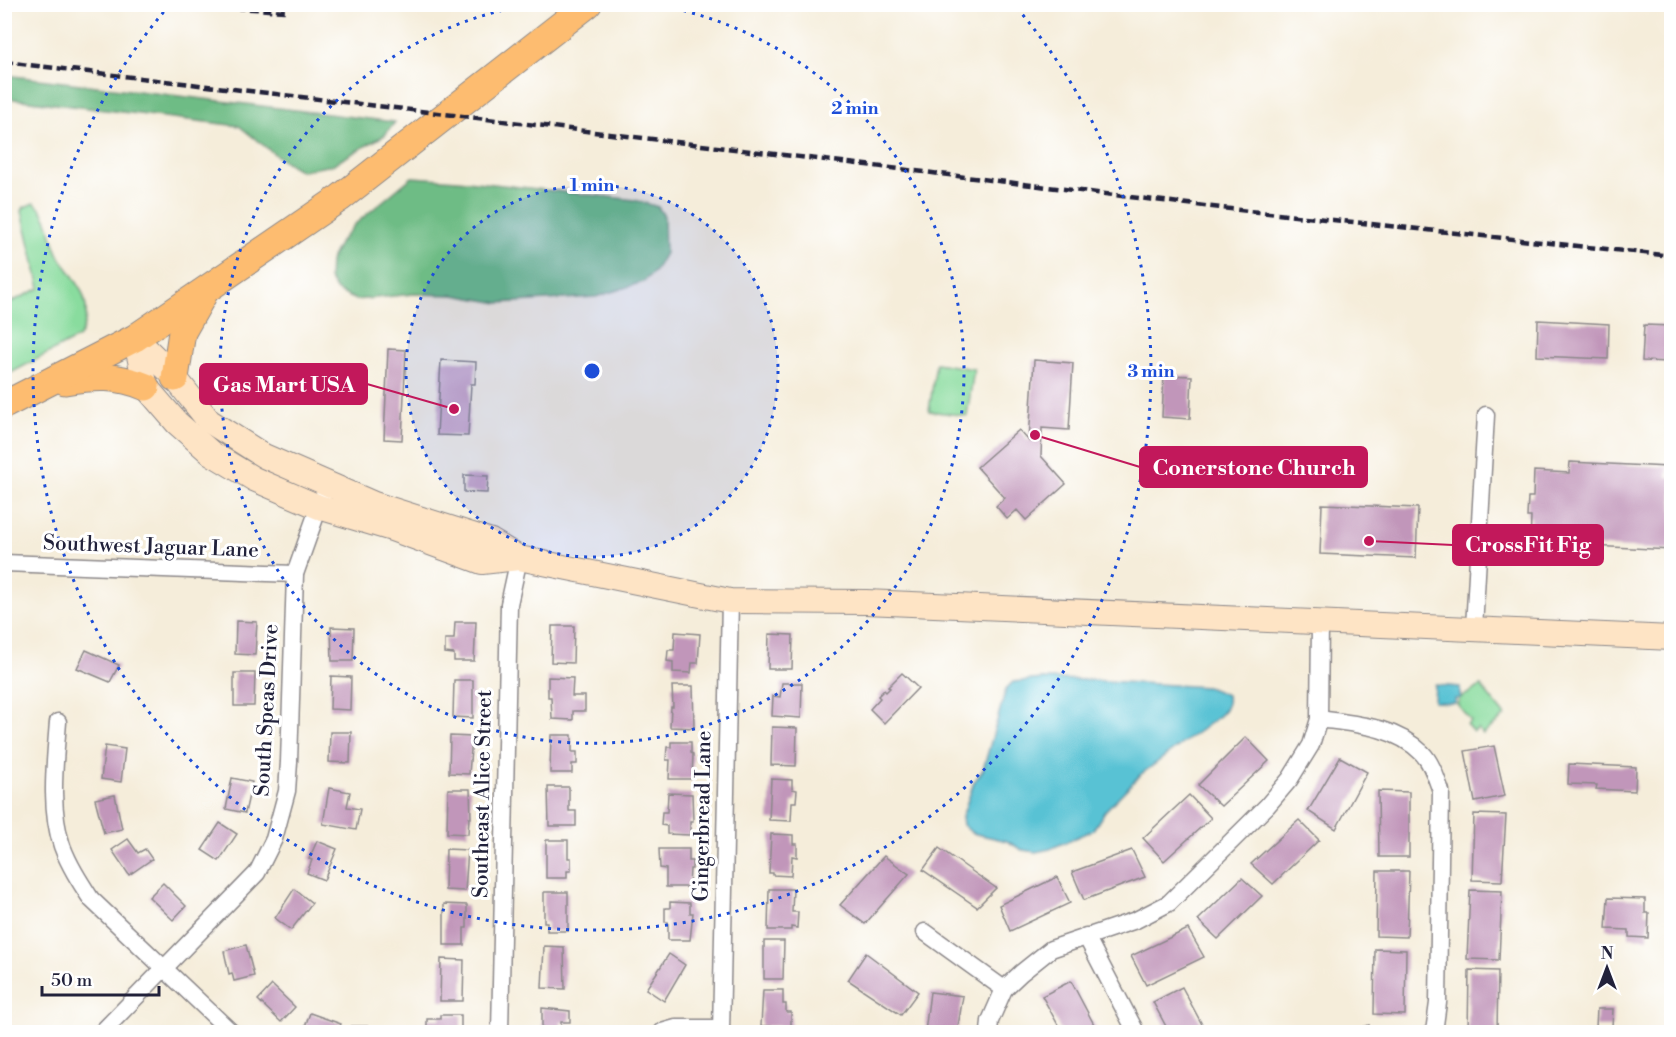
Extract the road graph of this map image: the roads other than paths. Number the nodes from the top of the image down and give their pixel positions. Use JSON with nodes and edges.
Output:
{"nodes":[{"id":1,"x":588,"y":4,"type":"edge"},
{"id":2,"x":206,"y":290,"type":"junction"},
{"id":3,"x":135,"y":338,"type":"junction"},
{"id":4,"x":175,"y":378,"type":"junction"},
{"id":5,"x":44,"y":385,"type":"junction"},
{"id":6,"x":146,"y":387,"type":"junction"},
{"id":7,"x":4,"y":405,"type":"edge"},
{"id":8,"x":1486,"y":415,"type":"dead end"},
{"id":9,"x":327,"y":483,"type":"junction"},
{"id":10,"x":319,"y":507,"type":"junction"},
{"id":11,"x":519,"y":558,"type":"junction"},
{"id":12,"x":4,"y":563,"type":"edge"},
{"id":13,"x":295,"y":574,"type":"junction"},
{"id":14,"x":730,"y":602,"type":"junction"},
{"id":15,"x":1320,"y":623,"type":"junction"},
{"id":16,"x":1474,"y":628,"type":"junction"},
{"id":17,"x":1671,"y":638,"type":"edge"},
{"id":18,"x":1319,"y":719,"type":"junction"},
{"id":19,"x":58,"y":722,"type":"dead end"},
{"id":20,"x":925,"y":932,"type":"dead end"},
{"id":21,"x":1086,"y":936,"type":"junction"},
{"id":22,"x":166,"y":969,"type":"junction"},
{"id":23,"x":1004,"y":989,"type":"junction"},
{"id":24,"x":721,"y":1030,"type":"edge"},
{"id":25,"x":102,"y":1032,"type":"edge"},
{"id":26,"x":231,"y":1032,"type":"edge"},
{"id":27,"x":500,"y":1032,"type":"edge"},
{"id":28,"x":662,"y":1032,"type":"edge"},
{"id":29,"x":989,"y":1032,"type":"edge"},
{"id":30,"x":1136,"y":1032,"type":"edge"},
{"id":31,"x":1434,"y":1032,"type":"edge"}],
"edges":[{"from":1,"to":2,"type":"main road"},
{"from":2,"to":3,"type":"main road"},
{"from":2,"to":4,"type":"main road"},
{"from":3,"to":4,"type":"main road"},
{"from":3,"to":5,"type":"main road"},
{"from":3,"to":6,"type":"main road"},
{"from":4,"to":9,"type":"main road"},
{"from":5,"to":6,"type":"main road"},
{"from":5,"to":7,"type":"main road"},
{"from":6,"to":10,"type":"main road"},
{"from":8,"to":16,"type":"street"},
{"from":9,"to":10,"type":"street","name":"South Speas Drive"},
{"from":9,"to":11,"type":"main road"},
{"from":10,"to":11,"type":"main road"},
{"from":10,"to":13,"type":"street","name":"South Speas Drive"},
{"from":11,"to":14,"type":"main road"},
{"from":11,"to":27,"type":"street","name":"Southeast Alice Street"},
{"from":12,"to":13,"type":"street","name":"Southwest Jaguar Lane"},
{"from":13,"to":22,"type":"street","name":"South Speas Drive"},
{"from":14,"to":15,"type":"main road"},
{"from":14,"to":24,"type":"street","name":"Gingerbread Lane"},
{"from":15,"to":16,"type":"main road"},
{"from":15,"to":18,"type":"street"},
{"from":16,"to":17,"type":"main road"},
{"from":18,"to":21,"type":"street"},
{"from":18,"to":31,"type":"street"},
{"from":19,"to":22,"type":"street"},
{"from":20,"to":23,"type":"street"},
{"from":21,"to":23,"type":"street"},
{"from":21,"to":30,"type":"street"},
{"from":22,"to":25,"type":"street","name":"South Speas Drive"},
{"from":22,"to":26,"type":"street"},
{"from":23,"to":29,"type":"street"},
{"from":24,"to":28,"type":"street"}]}
